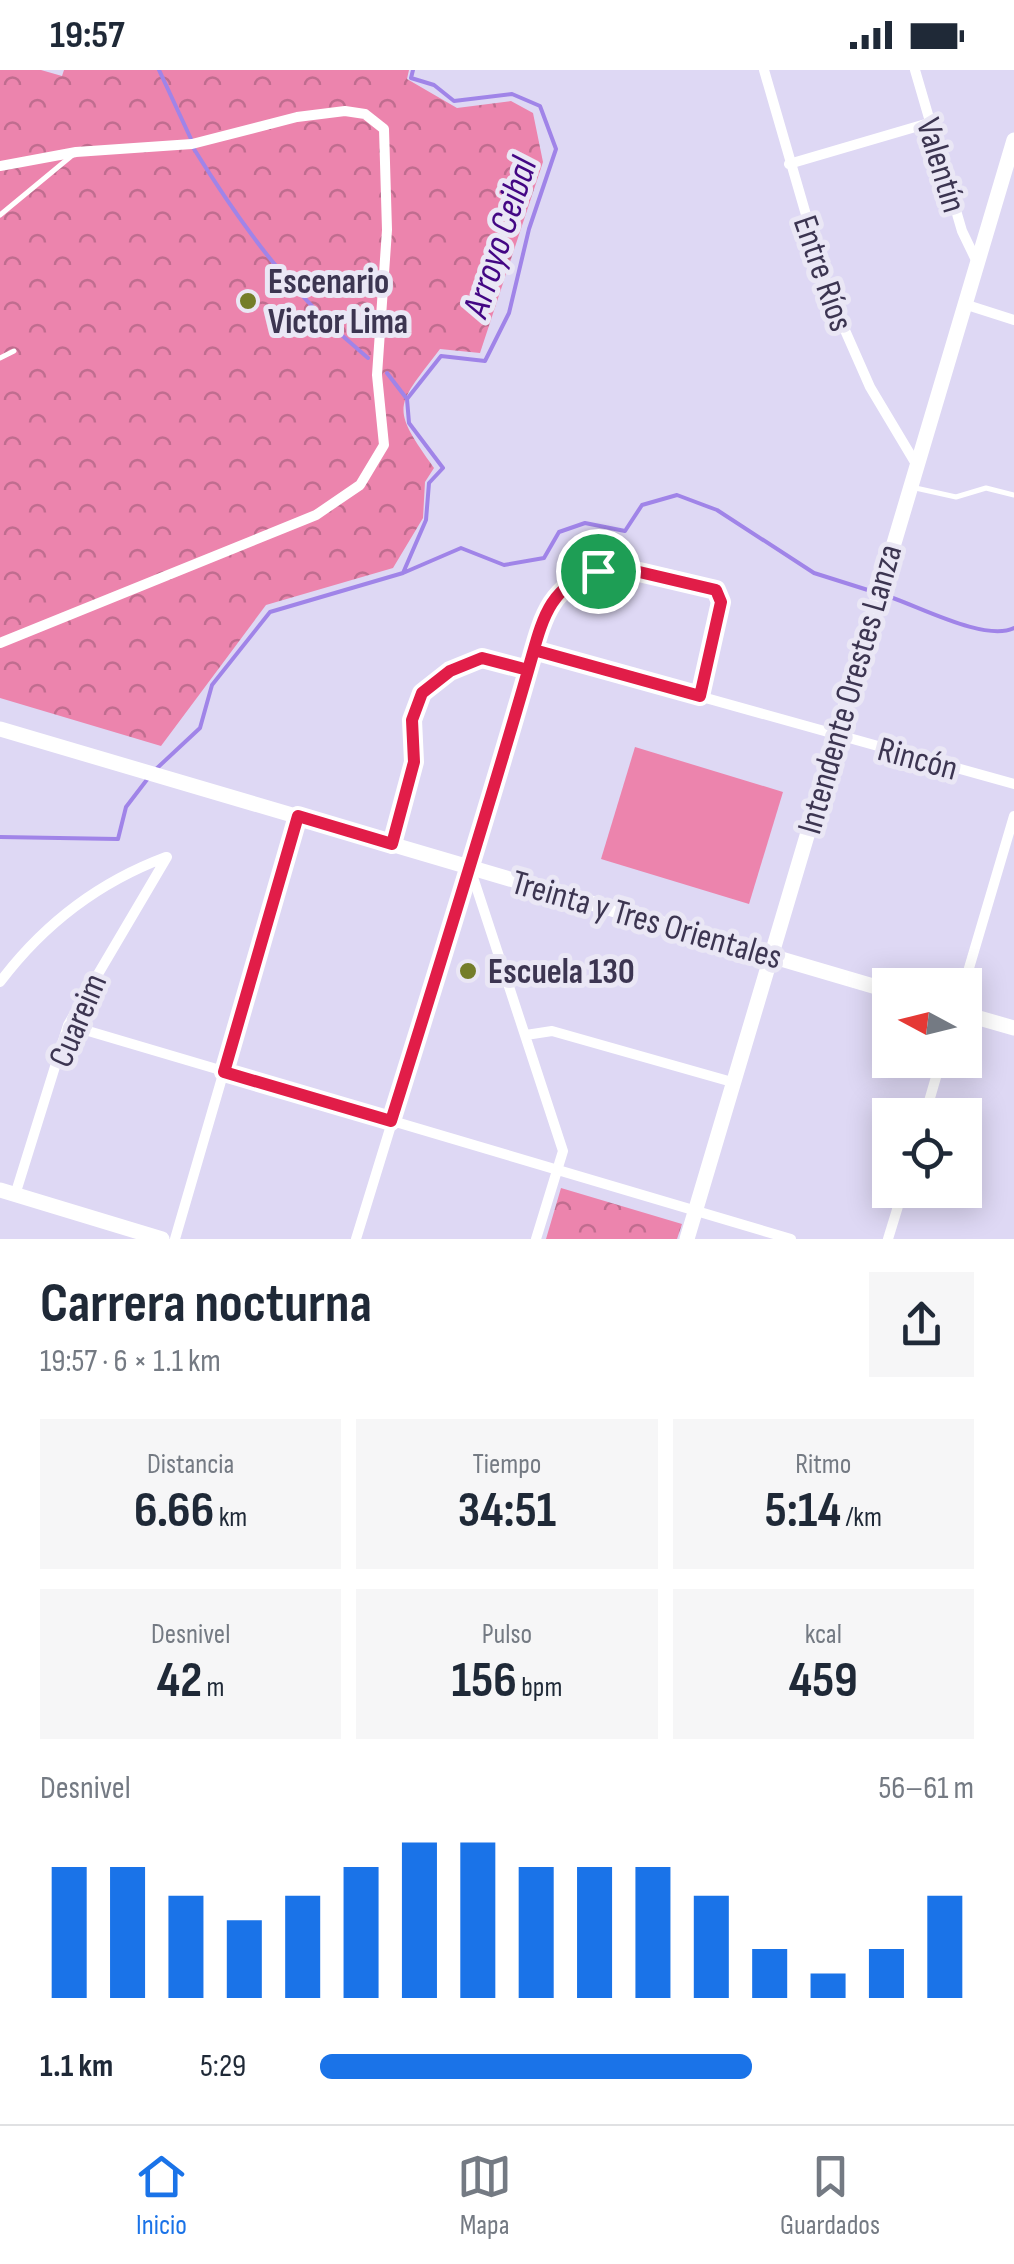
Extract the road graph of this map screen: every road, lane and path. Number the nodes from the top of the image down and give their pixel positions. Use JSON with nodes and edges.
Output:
{"nodes":[{"id":1,"x":764,"y":70,"type":"edge"},
{"id":2,"x":914,"y":70,"type":"edge"},
{"id":3,"x":928,"y":124,"type":"junction"},
{"id":4,"x":1014,"y":140,"type":"edge"},
{"id":5,"x":76,"y":152,"type":"junction"},
{"id":6,"x":788,"y":164,"type":"junction"},
{"id":7,"x":0,"y":166,"type":"edge"},
{"id":8,"x":0,"y":215,"type":"edge"},
{"id":9,"x":976,"y":258,"type":"junction"},
{"id":10,"x":964,"y":304,"type":"junction"},
{"id":11,"x":1014,"y":320,"type":"edge"},
{"id":12,"x":14,"y":350,"type":"dead end"},
{"id":13,"x":0,"y":358,"type":"edge"},
{"id":14,"x":916,"y":464,"type":"junction"},
{"id":15,"x":908,"y":486,"type":"junction"},
{"id":16,"x":1014,"y":495,"type":"edge"},
{"id":17,"x":0,"y":643,"type":"edge"},
{"id":18,"x":534,"y":650,"type":"junction"},
{"id":19,"x":528,"y":670,"type":"junction"},
{"id":20,"x":700,"y":696,"type":"junction"},
{"id":21,"x":0,"y":729,"type":"edge"},
{"id":22,"x":834,"y":736,"type":"junction"},
{"id":23,"x":1014,"y":784,"type":"edge"},
{"id":24,"x":298,"y":816,"type":"junction"},
{"id":25,"x":1014,"y":816,"type":"edge"},
{"id":26,"x":392,"y":844,"type":"junction"},
{"id":27,"x":470,"y":867,"type":"junction"},
{"id":28,"x":770,"y":956,"type":"junction"},
{"id":29,"x":969,"y":968,"type":"edge"},
{"id":30,"x":0,"y":982,"type":"edge"},
{"id":31,"x":872,"y":987,"type":"edge"},
{"id":32,"x":982,"y":1019,"type":"edge"},
{"id":33,"x":68,"y":1025,"type":"junction"},
{"id":34,"x":1014,"y":1028,"type":"edge"},
{"id":35,"x":526,"y":1035,"type":"junction"},
{"id":36,"x":224,"y":1072,"type":"junction"},
{"id":37,"x":732,"y":1082,"type":"junction"},
{"id":38,"x":391,"y":1121,"type":"junction"},
{"id":39,"x":558,"y":1170,"type":"junction"},
{"id":40,"x":7,"y":1193,"type":"edge"},
{"id":41,"x":897,"y":1208,"type":"edge"},
{"id":42,"x":695,"y":1212,"type":"junction"},
{"id":43,"x":162,"y":1239,"type":"edge"},
{"id":44,"x":175,"y":1239,"type":"edge"},
{"id":45,"x":356,"y":1239,"type":"edge"},
{"id":46,"x":536,"y":1239,"type":"edge"},
{"id":47,"x":687,"y":1239,"type":"edge"},
{"id":48,"x":791,"y":1239,"type":"edge"},
{"id":49,"x":888,"y":1239,"type":"edge"}],
"edges":[{"from":1,"to":6,"type":"street","name":"Entre Ríos"},
{"from":2,"to":3,"type":"street","name":"Valentín"},
{"from":3,"to":6,"type":"street"},
{"from":3,"to":9,"type":"street","name":"Valentín"},
{"from":4,"to":9,"type":"street","name":"Intendente Orestes Lanza"},
{"from":5,"to":7,"type":"street"},
{"from":5,"to":8,"type":"lane"},
{"from":5,"to":17,"type":"street"},
{"from":6,"to":14,"type":"street","name":"Entre Ríos"},
{"from":9,"to":10,"type":"street","name":"Intendente Orestes Lanza"},
{"from":10,"to":11,"type":"street"},
{"from":10,"to":14,"type":"street","name":"Intendente Orestes Lanza"},
{"from":12,"to":13,"type":"lane"},
{"from":14,"to":15,"type":"street","name":"Intendente Orestes Lanza"},
{"from":15,"to":16,"type":"lane"},
{"from":15,"to":22,"type":"street","name":"Intendente Orestes Lanza"},
{"from":18,"to":19,"type":"street"},
{"from":18,"to":20,"type":"street","name":"Rincón"},
{"from":18,"to":20,"type":"street"},
{"from":19,"to":26,"type":"lane"},
{"from":19,"to":27,"type":"street"},
{"from":20,"to":22,"type":"street","name":"Rincón"},
{"from":21,"to":24,"type":"street","name":"Treinta y Tres Orientales"},
{"from":22,"to":23,"type":"street","name":"Rincón"},
{"from":22,"to":28,"type":"street","name":"Intendente Orestes Lanza"},
{"from":24,"to":26,"type":"street","name":"Treinta y Tres Orientales"},
{"from":24,"to":36,"type":"street"},
{"from":25,"to":29,"type":"street"},
{"from":26,"to":27,"type":"street","name":"Treinta y Tres Orientales"},
{"from":27,"to":28,"type":"street","name":"Treinta y Tres Orientales"},
{"from":27,"to":35,"type":"street"},
{"from":27,"to":38,"type":"street"},
{"from":28,"to":31,"type":"street","name":"Treinta y Tres Orientales"},
{"from":28,"to":37,"type":"street","name":"Intendente Orestes Lanza"},
{"from":30,"to":33,"type":"street","name":"Cuareim"},
{"from":32,"to":34,"type":"street"},
{"from":33,"to":36,"type":"street"},
{"from":33,"to":40,"type":"street","name":"Cuareim"},
{"from":35,"to":37,"type":"street"},
{"from":35,"to":39,"type":"street"},
{"from":36,"to":38,"type":"street"},
{"from":36,"to":44,"type":"street"},
{"from":37,"to":42,"type":"street","name":"Intendente Orestes Lanza"},
{"from":38,"to":39,"type":"street"},
{"from":38,"to":45,"type":"street"},
{"from":39,"to":42,"type":"street"},
{"from":39,"to":46,"type":"street"},
{"from":40,"to":43,"type":"street"},
{"from":41,"to":49,"type":"street"},
{"from":42,"to":47,"type":"street","name":"Intendente Orestes Lanza"},
{"from":42,"to":48,"type":"street"}]}
